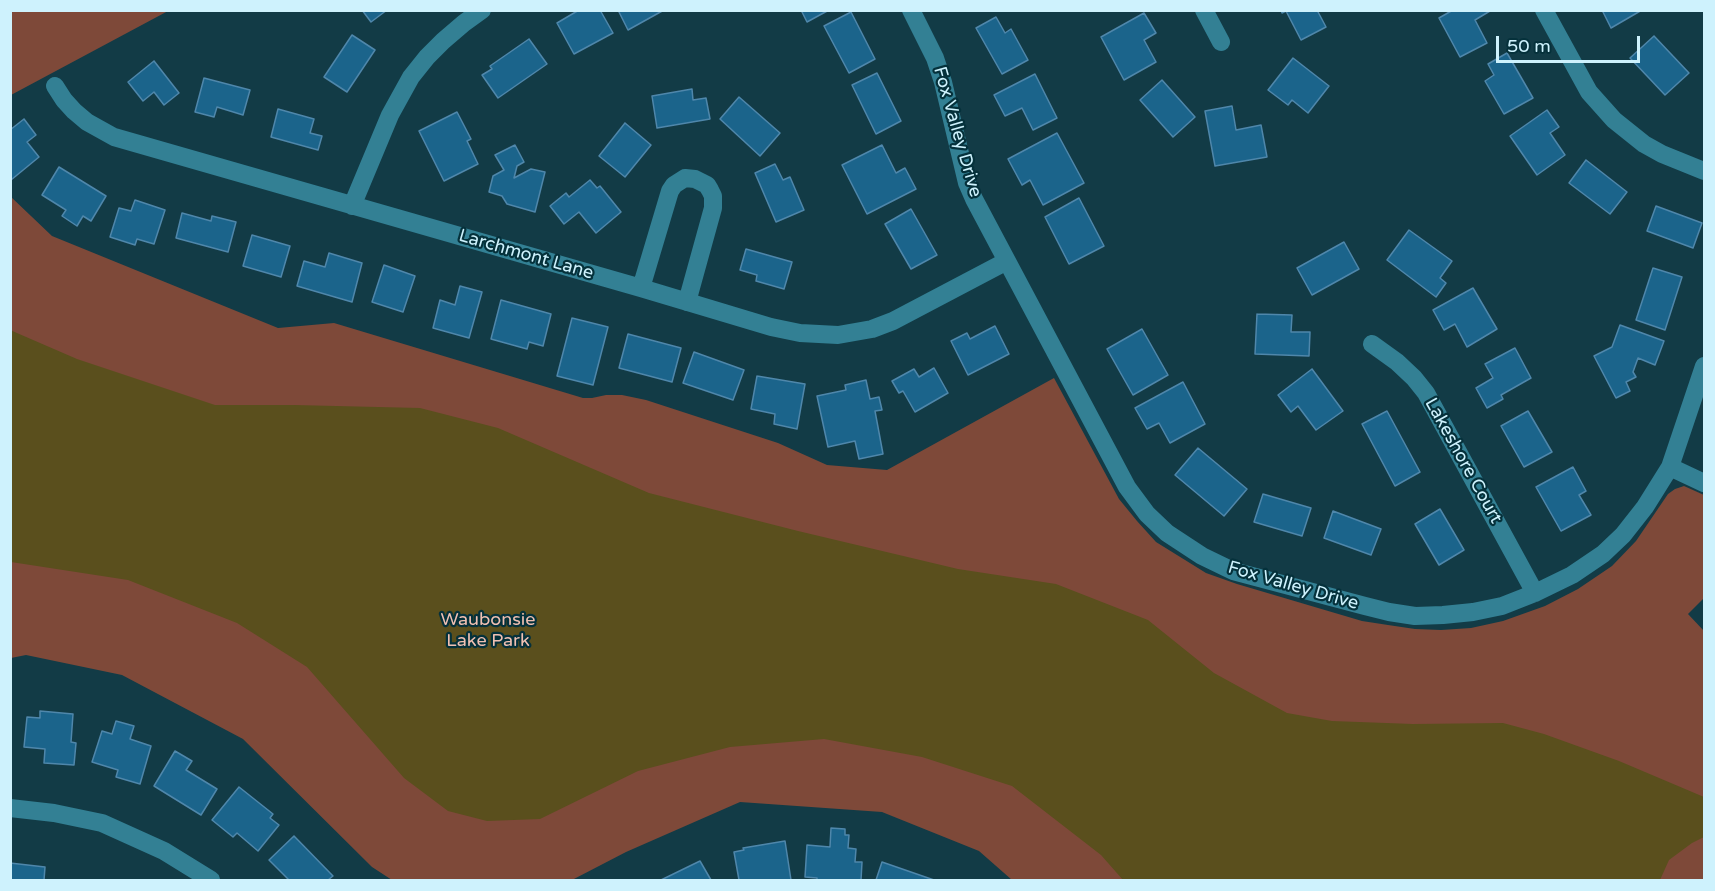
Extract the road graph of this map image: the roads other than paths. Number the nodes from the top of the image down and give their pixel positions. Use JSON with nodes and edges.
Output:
{"nodes":[{"id":1,"x":482,"y":10,"type":"edge"},
{"id":2,"x":911,"y":10,"type":"edge"},
{"id":3,"x":1204,"y":10,"type":"edge"},
{"id":4,"x":1544,"y":10,"type":"edge"},
{"id":5,"x":1221,"y":42,"type":"dead end"},
{"id":6,"x":55,"y":86,"type":"dead end"},
{"id":7,"x":1704,"y":171,"type":"edge"},
{"id":8,"x":352,"y":206,"type":"junction"},
{"id":9,"x":1007,"y":261,"type":"junction"},
{"id":10,"x":641,"y":288,"type":"junction"},
{"id":11,"x":687,"y":302,"type":"junction"},
{"id":12,"x":1372,"y":344,"type":"dead end"},
{"id":13,"x":1704,"y":366,"type":"edge"},
{"id":14,"x":1670,"y":467,"type":"junction"},
{"id":15,"x":1704,"y":483,"type":"edge"},
{"id":16,"x":1535,"y":593,"type":"junction"},
{"id":17,"x":10,"y":808,"type":"edge"},
{"id":18,"x":211,"y":880,"type":"edge"}],
"edges":[{"from":1,"to":8,"type":"street"},
{"from":2,"to":9,"type":"street","name":"Fox Valley Drive"},
{"from":3,"to":5,"type":"street"},
{"from":4,"to":7,"type":"street"},
{"from":6,"to":8,"type":"street","name":"Larchmont Lane"},
{"from":8,"to":10,"type":"street","name":"Larchmont Lane"},
{"from":9,"to":11,"type":"street","name":"Larchmont Lane"},
{"from":9,"to":16,"type":"street","name":"Fox Valley Drive"},
{"from":10,"to":11,"type":"street","name":"Larchmont Lane"},
{"from":10,"to":11,"type":"street"},
{"from":12,"to":16,"type":"street","name":"Lakeshore Court"},
{"from":13,"to":14,"type":"street","name":"Fox Valley Drive"},
{"from":14,"to":15,"type":"street"},
{"from":14,"to":16,"type":"street","name":"Fox Valley Drive"},
{"from":17,"to":18,"type":"street"}]}
